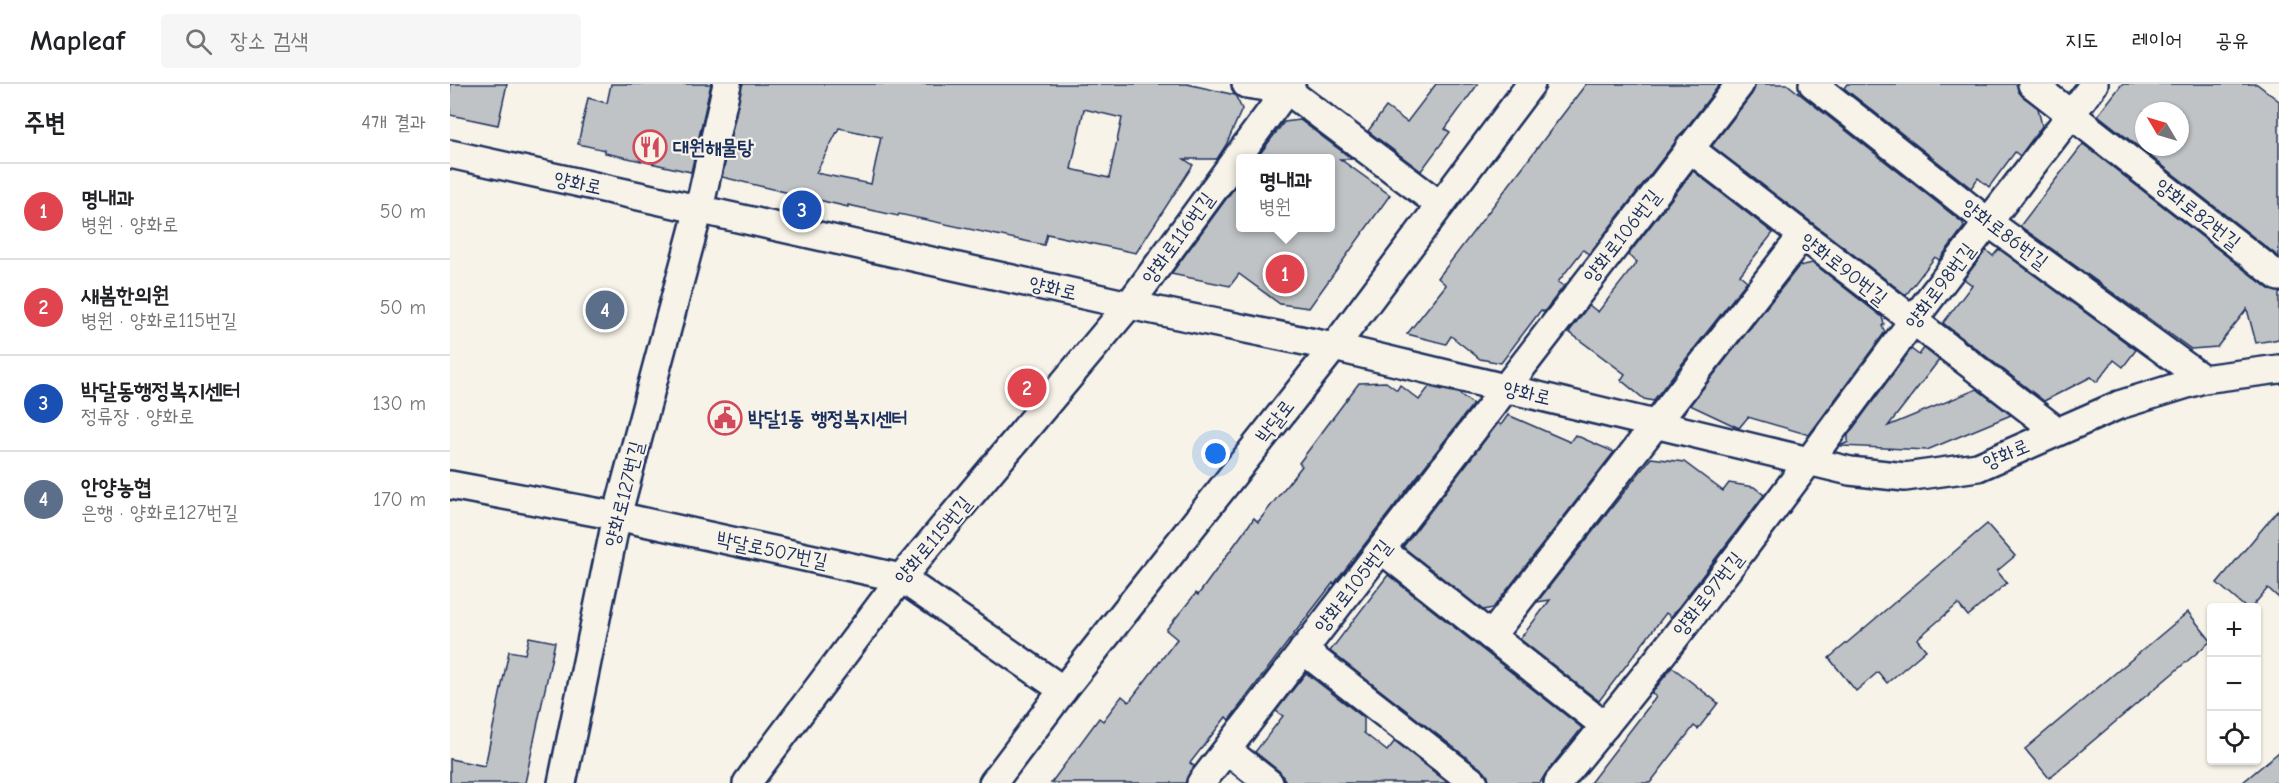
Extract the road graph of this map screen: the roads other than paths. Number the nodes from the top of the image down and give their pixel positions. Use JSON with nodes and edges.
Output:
{"nodes":[{"id":1,"x":727,"y":84,"type":"edge"},
{"id":2,"x":1249,"y":84,"type":"edge"},
{"id":3,"x":1531,"y":84,"type":"edge"},
{"id":4,"x":1740,"y":84,"type":"edge"},
{"id":5,"x":1813,"y":84,"type":"edge"},
{"id":6,"x":2032,"y":84,"type":"edge"},
{"id":7,"x":2094,"y":84,"type":"edge"},
{"id":8,"x":1289,"y":87,"type":"edge"},
{"id":9,"x":2071,"y":114,"type":"junction"},
{"id":10,"x":1689,"y":148,"type":"junction"},
{"id":11,"x":450,"y":154,"type":"edge"},
{"id":12,"x":1240,"y":154,"type":"edge"},
{"id":13,"x":1236,"y":159,"type":"edge"},
{"id":14,"x":1440,"y":205,"type":"junction"},
{"id":15,"x":699,"y":209,"type":"junction"},
{"id":16,"x":1988,"y":222,"type":"junction"},
{"id":17,"x":1802,"y":236,"type":"junction"},
{"id":18,"x":2279,"y":277,"type":"edge"},
{"id":19,"x":1129,"y":305,"type":"junction"},
{"id":20,"x":1913,"y":322,"type":"junction"},
{"id":21,"x":1334,"y":347,"type":"junction"},
{"id":22,"x":2279,"y":369,"type":"edge"},
{"id":23,"x":2203,"y":379,"type":"junction"},
{"id":24,"x":1505,"y":387,"type":"junction"},
{"id":25,"x":1655,"y":423,"type":"junction"},
{"id":26,"x":2056,"y":431,"type":"junction"},
{"id":27,"x":1810,"y":462,"type":"junction"},
{"id":28,"x":450,"y":485,"type":"edge"},
{"id":29,"x":617,"y":516,"type":"junction"},
{"id":30,"x":1382,"y":550,"type":"junction"},
{"id":31,"x":901,"y":578,"type":"junction"},
{"id":32,"x":1491,"y":636,"type":"junction"},
{"id":33,"x":1303,"y":650,"type":"junction"},
{"id":34,"x":1063,"y":690,"type":"junction"},
{"id":35,"x":1605,"y":726,"type":"junction"},
{"id":36,"x":1227,"y":750,"type":"junction"},
{"id":37,"x":562,"y":783,"type":"edge"},
{"id":38,"x":747,"y":783,"type":"edge"},
{"id":39,"x":993,"y":783,"type":"edge"},
{"id":40,"x":1201,"y":783,"type":"edge"},
{"id":41,"x":1269,"y":783,"type":"edge"},
{"id":42,"x":1474,"y":783,"type":"edge"},
{"id":43,"x":1558,"y":783,"type":"edge"}],
"edges":[{"from":1,"to":15,"type":"street","name":"양화로127번길"},
{"from":2,"to":8,"type":"street"},
{"from":3,"to":14,"type":"street","name":"박달로"},
{"from":4,"to":10,"type":"street","name":"양화로106번길"},
{"from":5,"to":16,"type":"street","name":"양화로86번길"},
{"from":6,"to":9,"type":"street","name":"양화로82번길"},
{"from":7,"to":9,"type":"street","name":"양화로98번길"},
{"from":8,"to":12,"type":"street","name":"양화로116번길"},
{"from":8,"to":14,"type":"street"},
{"from":9,"to":16,"type":"street","name":"양화로98번길"},
{"from":9,"to":18,"type":"street","name":"양화로82번길"},
{"from":10,"to":17,"type":"street","name":"양화로90번길"},
{"from":10,"to":24,"type":"street","name":"양화로106번길"},
{"from":11,"to":15,"type":"street","name":"양화로"},
{"from":13,"to":19,"type":"street","name":"양화로116번길"},
{"from":14,"to":21,"type":"street","name":"박달로"},
{"from":15,"to":19,"type":"street","name":"양화로"},
{"from":15,"to":29,"type":"street","name":"양화로127번길"},
{"from":16,"to":20,"type":"street","name":"양화로98번길"},
{"from":16,"to":23,"type":"street","name":"양화로86번길"},
{"from":17,"to":20,"type":"street","name":"양화로90번길"},
{"from":17,"to":25,"type":"street"},
{"from":19,"to":21,"type":"street","name":"양화로"},
{"from":19,"to":31,"type":"street","name":"양화로115번길"},
{"from":20,"to":26,"type":"street","name":"양화로90번길"},
{"from":20,"to":27,"type":"street","name":"양화로98번길"},
{"from":21,"to":24,"type":"street","name":"양화로"},
{"from":21,"to":34,"type":"street","name":"박달로"},
{"from":22,"to":23,"type":"street","name":"양화로"},
{"from":23,"to":26,"type":"street","name":"양화로"},
{"from":24,"to":25,"type":"street","name":"양화로"},
{"from":24,"to":30,"type":"street","name":"양화로105번길"},
{"from":25,"to":27,"type":"street","name":"양화로"},
{"from":25,"to":32,"type":"street"},
{"from":26,"to":27,"type":"street","name":"양화로"},
{"from":27,"to":35,"type":"street","name":"양화로97번길"},
{"from":28,"to":29,"type":"street","name":"박달로507번길"},
{"from":29,"to":31,"type":"street","name":"박달로507번길"},
{"from":29,"to":37,"type":"street","name":"양화로127번길"},
{"from":30,"to":32,"type":"street"},
{"from":30,"to":33,"type":"street","name":"양화로105번길"},
{"from":31,"to":34,"type":"street","name":"박달로507번길"},
{"from":31,"to":38,"type":"street","name":"양화로115번길"},
{"from":32,"to":35,"type":"street"},
{"from":33,"to":36,"type":"street","name":"양화로105번길"},
{"from":33,"to":42,"type":"street"},
{"from":34,"to":39,"type":"street","name":"박달로"},
{"from":35,"to":43,"type":"street","name":"양화로97번길"},
{"from":36,"to":40,"type":"street","name":"양화로105번길"},
{"from":36,"to":41,"type":"street"}]}
